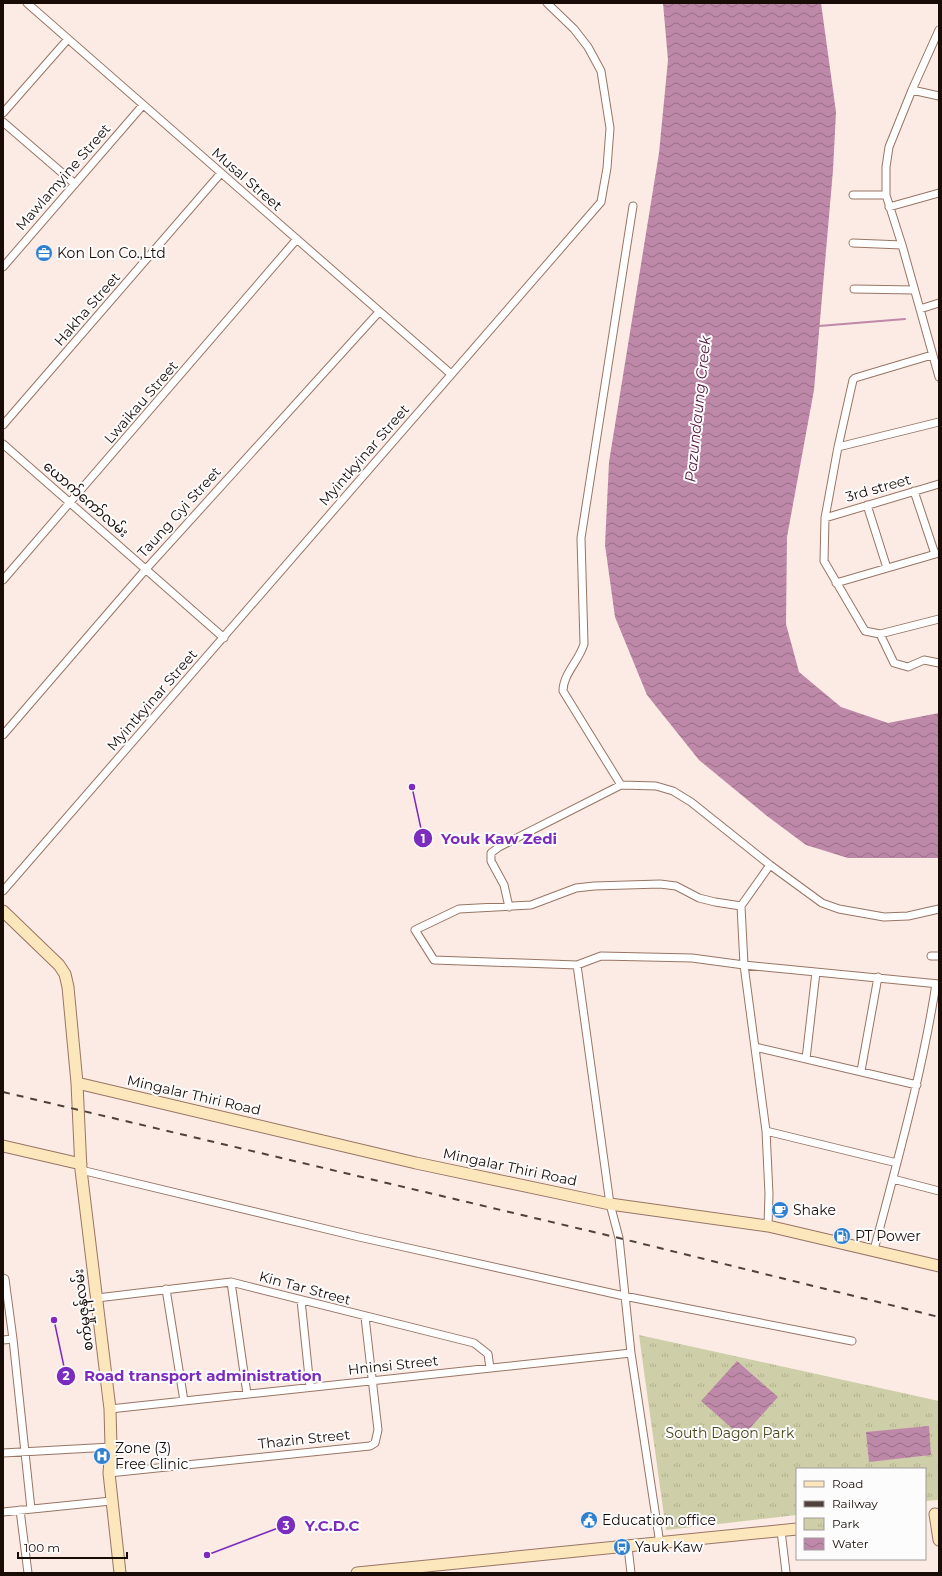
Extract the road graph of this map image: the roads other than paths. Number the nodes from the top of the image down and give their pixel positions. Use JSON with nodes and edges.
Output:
{"nodes":[{"id":1,"x":27,"y":3,"type":"edge"},
{"id":2,"x":547,"y":3,"type":"edge"},
{"id":3,"x":939,"y":30,"type":"edge"},
{"id":4,"x":68,"y":39,"type":"junction"},
{"id":5,"x":936,"y":44,"type":"edge"},
{"id":6,"x":912,"y":90,"type":"junction"},
{"id":7,"x":939,"y":96,"type":"edge"},
{"id":8,"x":143,"y":105,"type":"junction"},
{"id":9,"x":3,"y":113,"type":"edge"},
{"id":10,"x":3,"y":122,"type":"edge"},
{"id":11,"x":221,"y":173,"type":"junction"},
{"id":12,"x":75,"y":184,"type":"junction"},
{"id":13,"x":939,"y":193,"type":"edge"},
{"id":14,"x":853,"y":195,"type":"dead end"},
{"id":15,"x":886,"y":196,"type":"junction"},
{"id":16,"x":633,"y":206,"type":"dead end"},
{"id":17,"x":889,"y":207,"type":"junction"},
{"id":18,"x":297,"y":239,"type":"junction"},
{"id":19,"x":853,"y":243,"type":"dead end"},
{"id":20,"x":902,"y":245,"type":"junction"},
{"id":21,"x":3,"y":267,"type":"edge"},
{"id":22,"x":854,"y":289,"type":"dead end"},
{"id":23,"x":914,"y":290,"type":"junction"},
{"id":24,"x":939,"y":303,"type":"edge"},
{"id":25,"x":920,"y":309,"type":"junction"},
{"id":26,"x":379,"y":312,"type":"junction"},
{"id":27,"x":932,"y":355,"type":"junction"},
{"id":28,"x":937,"y":364,"type":"edge"},
{"id":29,"x":450,"y":374,"type":"junction"},
{"id":30,"x":939,"y":378,"type":"edge"},
{"id":31,"x":939,"y":422,"type":"edge"},
{"id":32,"x":3,"y":425,"type":"edge"},
{"id":33,"x":3,"y":444,"type":"edge"},
{"id":34,"x":838,"y":447,"type":"junction"},
{"id":35,"x":939,"y":484,"type":"edge"},
{"id":36,"x":914,"y":491,"type":"junction"},
{"id":37,"x":70,"y":504,"type":"junction"},
{"id":38,"x":867,"y":505,"type":"junction"},
{"id":39,"x":825,"y":518,"type":"junction"},
{"id":40,"x":937,"y":554,"type":"edge"},
{"id":41,"x":887,"y":568,"type":"junction"},
{"id":42,"x":146,"y":569,"type":"junction"},
{"id":43,"x":3,"y":580,"type":"edge"},
{"id":44,"x":836,"y":583,"type":"junction"},
{"id":45,"x":939,"y":620,"type":"edge"},
{"id":46,"x":880,"y":634,"type":"junction"},
{"id":47,"x":224,"y":638,"type":"junction"},
{"id":48,"x":939,"y":663,"type":"edge"},
{"id":49,"x":3,"y":735,"type":"edge"},
{"id":50,"x":621,"y":785,"type":"junction"},
{"id":51,"x":770,"y":865,"type":"junction"},
{"id":52,"x":3,"y":891,"type":"edge"},
{"id":53,"x":741,"y":906,"type":"junction"},
{"id":54,"x":509,"y":907,"type":"junction"},
{"id":55,"x":939,"y":910,"type":"edge"},
{"id":56,"x":3,"y":911,"type":"edge"},
{"id":57,"x":931,"y":956,"type":"dead end"},
{"id":58,"x":939,"y":956,"type":"edge"},
{"id":59,"x":577,"y":965,"type":"junction"},
{"id":60,"x":744,"y":965,"type":"junction"},
{"id":61,"x":816,"y":972,"type":"junction"},
{"id":62,"x":878,"y":977,"type":"junction"},
{"id":63,"x":937,"y":984,"type":"edge"},
{"id":64,"x":755,"y":1047,"type":"junction"},
{"id":65,"x":806,"y":1059,"type":"junction"},
{"id":66,"x":861,"y":1072,"type":"junction"},
{"id":67,"x":77,"y":1083,"type":"junction"},
{"id":68,"x":917,"y":1085,"type":"junction"},
{"id":69,"x":766,"y":1131,"type":"junction"},
{"id":70,"x":3,"y":1146,"type":"edge"},
{"id":71,"x":897,"y":1163,"type":"junction"},
{"id":72,"x":81,"y":1167,"type":"junction"},
{"id":73,"x":892,"y":1179,"type":"junction"},
{"id":74,"x":939,"y":1191,"type":"edge"},
{"id":75,"x":610,"y":1204,"type":"junction"},
{"id":76,"x":768,"y":1226,"type":"junction"},
{"id":77,"x":874,"y":1250,"type":"junction"},
{"id":78,"x":939,"y":1266,"type":"edge"},
{"id":79,"x":4,"y":1278,"type":"edge"},
{"id":80,"x":231,"y":1282,"type":"junction"},
{"id":81,"x":166,"y":1289,"type":"junction"},
{"id":82,"x":624,"y":1296,"type":"junction"},
{"id":83,"x":96,"y":1298,"type":"junction"},
{"id":84,"x":301,"y":1300,"type":"junction"},
{"id":85,"x":365,"y":1317,"type":"junction"},
{"id":86,"x":13,"y":1339,"type":"junction"},
{"id":87,"x":3,"y":1340,"type":"edge"},
{"id":88,"x":852,"y":1341,"type":"dead end"},
{"id":89,"x":631,"y":1353,"type":"junction"},
{"id":90,"x":490,"y":1368,"type":"junction"},
{"id":91,"x":372,"y":1381,"type":"junction"},
{"id":92,"x":310,"y":1387,"type":"junction"},
{"id":93,"x":247,"y":1394,"type":"junction"},
{"id":94,"x":184,"y":1401,"type":"junction"},
{"id":95,"x":110,"y":1409,"type":"junction"},
{"id":96,"x":111,"y":1447,"type":"junction"},
{"id":97,"x":23,"y":1451,"type":"junction"},
{"id":98,"x":3,"y":1453,"type":"edge"},
{"id":99,"x":109,"y":1473,"type":"junction"},
{"id":100,"x":111,"y":1501,"type":"junction"},
{"id":101,"x":31,"y":1509,"type":"junction"},
{"id":102,"x":20,"y":1510,"type":"junction"},
{"id":103,"x":3,"y":1512,"type":"edge"},
{"id":104,"x":933,"y":1514,"type":"edge"},
{"id":105,"x":796,"y":1529,"type":"edge"},
{"id":106,"x":781,"y":1531,"type":"junction"},
{"id":107,"x":939,"y":1540,"type":"edge"},
{"id":108,"x":660,"y":1544,"type":"junction"},
{"id":109,"x":628,"y":1547,"type":"junction"},
{"id":110,"x":450,"y":1569,"type":"edge"},
{"id":111,"x":786,"y":1572,"type":"edge"},
{"id":112,"x":28,"y":1573,"type":"edge"},
{"id":113,"x":120,"y":1573,"type":"edge"},
{"id":114,"x":357,"y":1573,"type":"edge"},
{"id":115,"x":631,"y":1573,"type":"edge"}],
"edges":[{"from":1,"to":4,"type":"street","name":"Musal Street"},
{"from":2,"to":29,"type":"street","name":"Myintkyinar Street"},
{"from":3,"to":5,"type":"street"},
{"from":4,"to":8,"type":"street","name":"Musal Street"},
{"from":4,"to":9,"type":"street"},
{"from":5,"to":6,"type":"street"},
{"from":6,"to":7,"type":"street"},
{"from":6,"to":15,"type":"street"},
{"from":8,"to":11,"type":"street","name":"Musal Street"},
{"from":8,"to":12,"type":"street","name":"Mawlamyine Street"},
{"from":10,"to":12,"type":"street"},
{"from":11,"to":18,"type":"street","name":"Musal Street"},
{"from":11,"to":32,"type":"street","name":"Hakha Street"},
{"from":12,"to":21,"type":"street","name":"Mawlamyine Street"},
{"from":13,"to":17,"type":"street"},
{"from":14,"to":15,"type":"street"},
{"from":15,"to":17,"type":"street"},
{"from":16,"to":50,"type":"street"},
{"from":17,"to":20,"type":"street"},
{"from":18,"to":26,"type":"street","name":"Musal Street"},
{"from":18,"to":37,"type":"street","name":"Lwaikau Street"},
{"from":19,"to":20,"type":"street"},
{"from":20,"to":23,"type":"street"},
{"from":22,"to":23,"type":"street"},
{"from":23,"to":25,"type":"street"},
{"from":24,"to":25,"type":"street"},
{"from":25,"to":27,"type":"street"},
{"from":26,"to":29,"type":"street","name":"Musal Street"},
{"from":26,"to":42,"type":"street","name":"Taung Gyi Street"},
{"from":27,"to":28,"type":"street"},
{"from":27,"to":34,"type":"street"},
{"from":28,"to":30,"type":"street"},
{"from":29,"to":47,"type":"street","name":"Myintkyinar Street"},
{"from":31,"to":34,"type":"street"},
{"from":33,"to":37,"type":"street","name":"ယောက်ကော်လမ်း"},
{"from":34,"to":39,"type":"street"},
{"from":35,"to":36,"type":"street","name":"3rd street"},
{"from":36,"to":38,"type":"street","name":"3rd street"},
{"from":36,"to":40,"type":"street"},
{"from":37,"to":42,"type":"street","name":"ယောက်ကော်လမ်း"},
{"from":37,"to":43,"type":"street","name":"Lwaikau Street"},
{"from":38,"to":39,"type":"street","name":"3rd street"},
{"from":38,"to":41,"type":"street"},
{"from":39,"to":44,"type":"street"},
{"from":40,"to":41,"type":"street"},
{"from":41,"to":44,"type":"street"},
{"from":42,"to":47,"type":"street","name":"ယောက်ကော်လမ်း"},
{"from":42,"to":49,"type":"street","name":"Taung Gyi Street"},
{"from":44,"to":46,"type":"street"},
{"from":45,"to":46,"type":"street"},
{"from":46,"to":48,"type":"street"},
{"from":47,"to":52,"type":"street","name":"Myintkyinar Street"},
{"from":50,"to":51,"type":"street"},
{"from":50,"to":54,"type":"street"},
{"from":51,"to":53,"type":"street"},
{"from":51,"to":55,"type":"street"},
{"from":53,"to":54,"type":"street"},
{"from":53,"to":60,"type":"street"},
{"from":54,"to":59,"type":"street"},
{"from":56,"to":67,"type":"street","name":"စက်မှုဇုန်လမ်း"},
{"from":57,"to":58,"type":"street"},
{"from":59,"to":60,"type":"street"},
{"from":59,"to":75,"type":"street"},
{"from":60,"to":61,"type":"street"},
{"from":60,"to":64,"type":"street"},
{"from":61,"to":62,"type":"street"},
{"from":61,"to":65,"type":"street"},
{"from":62,"to":63,"type":"street"},
{"from":62,"to":66,"type":"street"},
{"from":63,"to":68,"type":"street"},
{"from":64,"to":65,"type":"street"},
{"from":64,"to":69,"type":"street"},
{"from":65,"to":66,"type":"street"},
{"from":66,"to":68,"type":"street"},
{"from":67,"to":72,"type":"street","name":"စက်မှုဇုန်လမ်း"},
{"from":67,"to":75,"type":"street","name":"Mingalar Thiri Road"},
{"from":68,"to":71,"type":"street"},
{"from":69,"to":71,"type":"street"},
{"from":69,"to":76,"type":"street"},
{"from":70,"to":72,"type":"street"},
{"from":71,"to":73,"type":"street"},
{"from":72,"to":82,"type":"street"},
{"from":72,"to":83,"type":"street","name":"စက်မှုဇုန်လမ်း"},
{"from":73,"to":74,"type":"street"},
{"from":73,"to":77,"type":"street"},
{"from":75,"to":76,"type":"street","name":"Mingalar Thiri Road"},
{"from":75,"to":82,"type":"street"},
{"from":76,"to":77,"type":"street","name":"Mingalar Thiri Road"},
{"from":77,"to":78,"type":"street","name":"Mingalar Thiri Road"},
{"from":79,"to":86,"type":"street"},
{"from":80,"to":81,"type":"street","name":"Kin Tar Street"},
{"from":80,"to":84,"type":"street","name":"Kin Tar Street"},
{"from":80,"to":93,"type":"street"},
{"from":81,"to":83,"type":"street","name":"Kin Tar Street"},
{"from":81,"to":94,"type":"street"},
{"from":82,"to":88,"type":"street"},
{"from":82,"to":89,"type":"street"},
{"from":83,"to":95,"type":"street","name":"စက်မှုဇုန်လမ်း"},
{"from":84,"to":85,"type":"street","name":"Kin Tar Street"},
{"from":84,"to":92,"type":"street"},
{"from":85,"to":90,"type":"street","name":"Kin Tar Street"},
{"from":85,"to":91,"type":"street","name":"Thazin Street"},
{"from":86,"to":87,"type":"street"},
{"from":86,"to":97,"type":"street"},
{"from":89,"to":90,"type":"street","name":"Hninsi Street"},
{"from":89,"to":108,"type":"street"},
{"from":90,"to":91,"type":"street","name":"Hninsi Street"},
{"from":91,"to":92,"type":"street","name":"Hninsi Street"},
{"from":91,"to":99,"type":"street","name":"Thazin Street"},
{"from":92,"to":93,"type":"street","name":"Hninsi Street"},
{"from":93,"to":94,"type":"street","name":"Hninsi Street"},
{"from":94,"to":95,"type":"street","name":"Hninsi Street"},
{"from":95,"to":96,"type":"street","name":"စက်မှုဇုန်လမ်း"},
{"from":96,"to":97,"type":"street"},
{"from":96,"to":99,"type":"street","name":"စက်မှုဇုန်လမ်း"},
{"from":97,"to":98,"type":"street"},
{"from":97,"to":101,"type":"street"},
{"from":99,"to":100,"type":"street","name":"စက်မှုဇုန်လမ်း"},
{"from":100,"to":101,"type":"street"},
{"from":100,"to":113,"type":"street","name":"စက်မှုဇုန်လမ်း"},
{"from":101,"to":102,"type":"street"},
{"from":102,"to":103,"type":"street"},
{"from":102,"to":112,"type":"street"},
{"from":104,"to":107,"type":"street"},
{"from":105,"to":106,"type":"street"},
{"from":106,"to":108,"type":"street"},
{"from":106,"to":111,"type":"street"},
{"from":108,"to":109,"type":"street"},
{"from":109,"to":110,"type":"street"},
{"from":109,"to":115,"type":"street"},
{"from":110,"to":114,"type":"street"}]}
